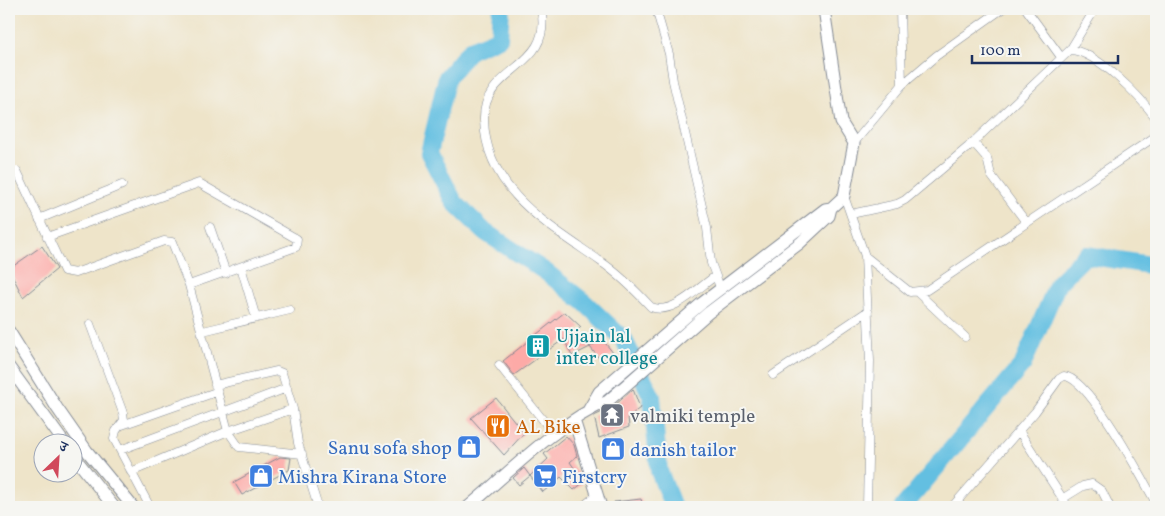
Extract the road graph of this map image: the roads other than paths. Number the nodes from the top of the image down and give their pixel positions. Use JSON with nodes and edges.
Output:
{"nodes":[{"id":1,"x":541,"y":9,"type":"edge"},
{"id":2,"x":656,"y":9,"type":"edge"},
{"id":3,"x":824,"y":9,"type":"edge"},
{"id":4,"x":900,"y":9,"type":"edge"},
{"id":5,"x":1002,"y":9,"type":"edge"},
{"id":6,"x":1026,"y":9,"type":"edge"},
{"id":7,"x":1095,"y":9,"type":"edge"},
{"id":8,"x":1070,"y":50,"type":"junction"},
{"id":9,"x":1061,"y":56,"type":"junction"},
{"id":10,"x":902,"y":85,"type":"junction"},
{"id":11,"x":1156,"y":118,"type":"edge"},
{"id":12,"x":1156,"y":136,"type":"edge"},
{"id":13,"x":973,"y":142,"type":"junction"},
{"id":14,"x":854,"y":143,"type":"junction"},
{"id":15,"x":17,"y":171,"type":"dead end"},
{"id":16,"x":122,"y":186,"type":"dead end"},
{"id":17,"x":844,"y":196,"type":"junction"},
{"id":18,"x":831,"y":208,"type":"junction"},
{"id":19,"x":851,"y":214,"type":"junction"},
{"id":20,"x":39,"y":219,"type":"junction"},
{"id":21,"x":1026,"y":222,"type":"junction"},
{"id":22,"x":210,"y":227,"type":"dead end"},
{"id":23,"x":47,"y":237,"type":"junction"},
{"id":24,"x":865,"y":256,"type":"junction"},
{"id":25,"x":241,"y":267,"type":"junction"},
{"id":26,"x":226,"y":273,"type":"junction"},
{"id":27,"x":714,"y":277,"type":"junction"},
{"id":28,"x":190,"y":286,"type":"junction"},
{"id":29,"x":721,"y":290,"type":"junction"},
{"id":30,"x":917,"y":292,"type":"junction"},
{"id":31,"x":705,"y":308,"type":"junction"},
{"id":32,"x":290,"y":310,"type":"dead end"},
{"id":33,"x":868,"y":311,"type":"junction"},
{"id":34,"x":256,"y":318,"type":"junction"},
{"id":35,"x":90,"y":324,"type":"dead end"},
{"id":36,"x":9,"y":331,"type":"edge"},
{"id":37,"x":203,"y":331,"type":"junction"},
{"id":38,"x":965,"y":337,"type":"dead end"},
{"id":39,"x":499,"y":365,"type":"dead end"},
{"id":40,"x":9,"y":367,"type":"edge"},
{"id":41,"x":774,"y":375,"type":"dead end"},
{"id":42,"x":215,"y":388,"type":"junction"},
{"id":43,"x":287,"y":388,"type":"junction"},
{"id":44,"x":293,"y":409,"type":"junction"},
{"id":45,"x":589,"y":409,"type":"junction"},
{"id":46,"x":222,"y":412,"type":"junction"},
{"id":47,"x":574,"y":420,"type":"junction"},
{"id":48,"x":122,"y":425,"type":"junction"},
{"id":49,"x":228,"y":431,"type":"junction"},
{"id":50,"x":1019,"y":431,"type":"junction"},
{"id":51,"x":57,"y":434,"type":"edge"},
{"id":52,"x":555,"y":434,"type":"junction"},
{"id":53,"x":120,"y":450,"type":"junction"},
{"id":54,"x":302,"y":454,"type":"junction"},
{"id":55,"x":82,"y":467,"type":"edge"},
{"id":56,"x":131,"y":472,"type":"junction"},
{"id":57,"x":597,"y":495,"type":"junction"},
{"id":58,"x":1062,"y":499,"type":"junction"},
{"id":59,"x":1156,"y":503,"type":"edge"},
{"id":60,"x":114,"y":507,"type":"edge"},
{"id":61,"x":133,"y":507,"type":"edge"},
{"id":62,"x":150,"y":507,"type":"edge"},
{"id":63,"x":318,"y":507,"type":"edge"},
{"id":64,"x":468,"y":507,"type":"edge"},
{"id":65,"x":582,"y":507,"type":"edge"},
{"id":66,"x":601,"y":507,"type":"edge"},
{"id":67,"x":867,"y":507,"type":"edge"},
{"id":68,"x":952,"y":507,"type":"edge"},
{"id":69,"x":1068,"y":507,"type":"edge"},
{"id":70,"x":1110,"y":507,"type":"edge"}],
"edges":[{"from":1,"to":27,"type":"street"},
{"from":2,"to":27,"type":"street"},
{"from":3,"to":14,"type":"street"},
{"from":4,"to":10,"type":"street"},
{"from":5,"to":10,"type":"street"},
{"from":6,"to":9,"type":"street"},
{"from":7,"to":8,"type":"street"},
{"from":8,"to":9,"type":"street"},
{"from":8,"to":11,"type":"street"},
{"from":9,"to":13,"type":"street"},
{"from":10,"to":14,"type":"street"},
{"from":12,"to":21,"type":"street"},
{"from":13,"to":19,"type":"street"},
{"from":13,"to":21,"type":"street"},
{"from":14,"to":17,"type":"street"},
{"from":15,"to":20,"type":"street"},
{"from":16,"to":20,"type":"street"},
{"from":17,"to":18,"type":"street"},
{"from":17,"to":19,"type":"street"},
{"from":18,"to":29,"type":"street"},
{"from":18,"to":31,"type":"street"},
{"from":19,"to":24,"type":"street"},
{"from":20,"to":23,"type":"street"},
{"from":21,"to":30,"type":"street"},
{"from":22,"to":26,"type":"street"},
{"from":23,"to":25,"type":"street"},
{"from":23,"to":28,"type":"street"},
{"from":24,"to":30,"type":"street"},
{"from":24,"to":33,"type":"street"},
{"from":25,"to":26,"type":"street"},
{"from":25,"to":34,"type":"street"},
{"from":26,"to":28,"type":"street"},
{"from":27,"to":29,"type":"street"},
{"from":28,"to":37,"type":"street"},
{"from":29,"to":31,"type":"street"},
{"from":30,"to":38,"type":"street"},
{"from":31,"to":45,"type":"street"},
{"from":31,"to":45,"type":"street"},
{"from":32,"to":34,"type":"street"},
{"from":33,"to":41,"type":"street"},
{"from":33,"to":67,"type":"street"},
{"from":34,"to":37,"type":"street"},
{"from":35,"to":48,"type":"street"},
{"from":36,"to":61,"type":"street"},
{"from":37,"to":42,"type":"street"},
{"from":39,"to":52,"type":"street"},
{"from":40,"to":51,"type":"street"},
{"from":42,"to":43,"type":"street"},
{"from":42,"to":46,"type":"street"},
{"from":42,"to":48,"type":"street"},
{"from":43,"to":44,"type":"street"},
{"from":43,"to":46,"type":"street"},
{"from":44,"to":49,"type":"street"},
{"from":44,"to":54,"type":"street"},
{"from":45,"to":47,"type":"street"},
{"from":46,"to":49,"type":"street"},
{"from":46,"to":53,"type":"street"},
{"from":47,"to":52,"type":"street"},
{"from":47,"to":57,"type":"street"},
{"from":48,"to":53,"type":"street"},
{"from":49,"to":54,"type":"street"},
{"from":49,"to":56,"type":"street"},
{"from":50,"to":58,"type":"street"},
{"from":50,"to":59,"type":"street"},
{"from":50,"to":68,"type":"street"},
{"from":52,"to":64,"type":"street"},
{"from":53,"to":56,"type":"street"},
{"from":54,"to":63,"type":"street"},
{"from":55,"to":60,"type":"street"},
{"from":56,"to":62,"type":"street"},
{"from":57,"to":65,"type":"street"},
{"from":57,"to":66,"type":"street"},
{"from":58,"to":69,"type":"street"},
{"from":58,"to":70,"type":"street"}]}
